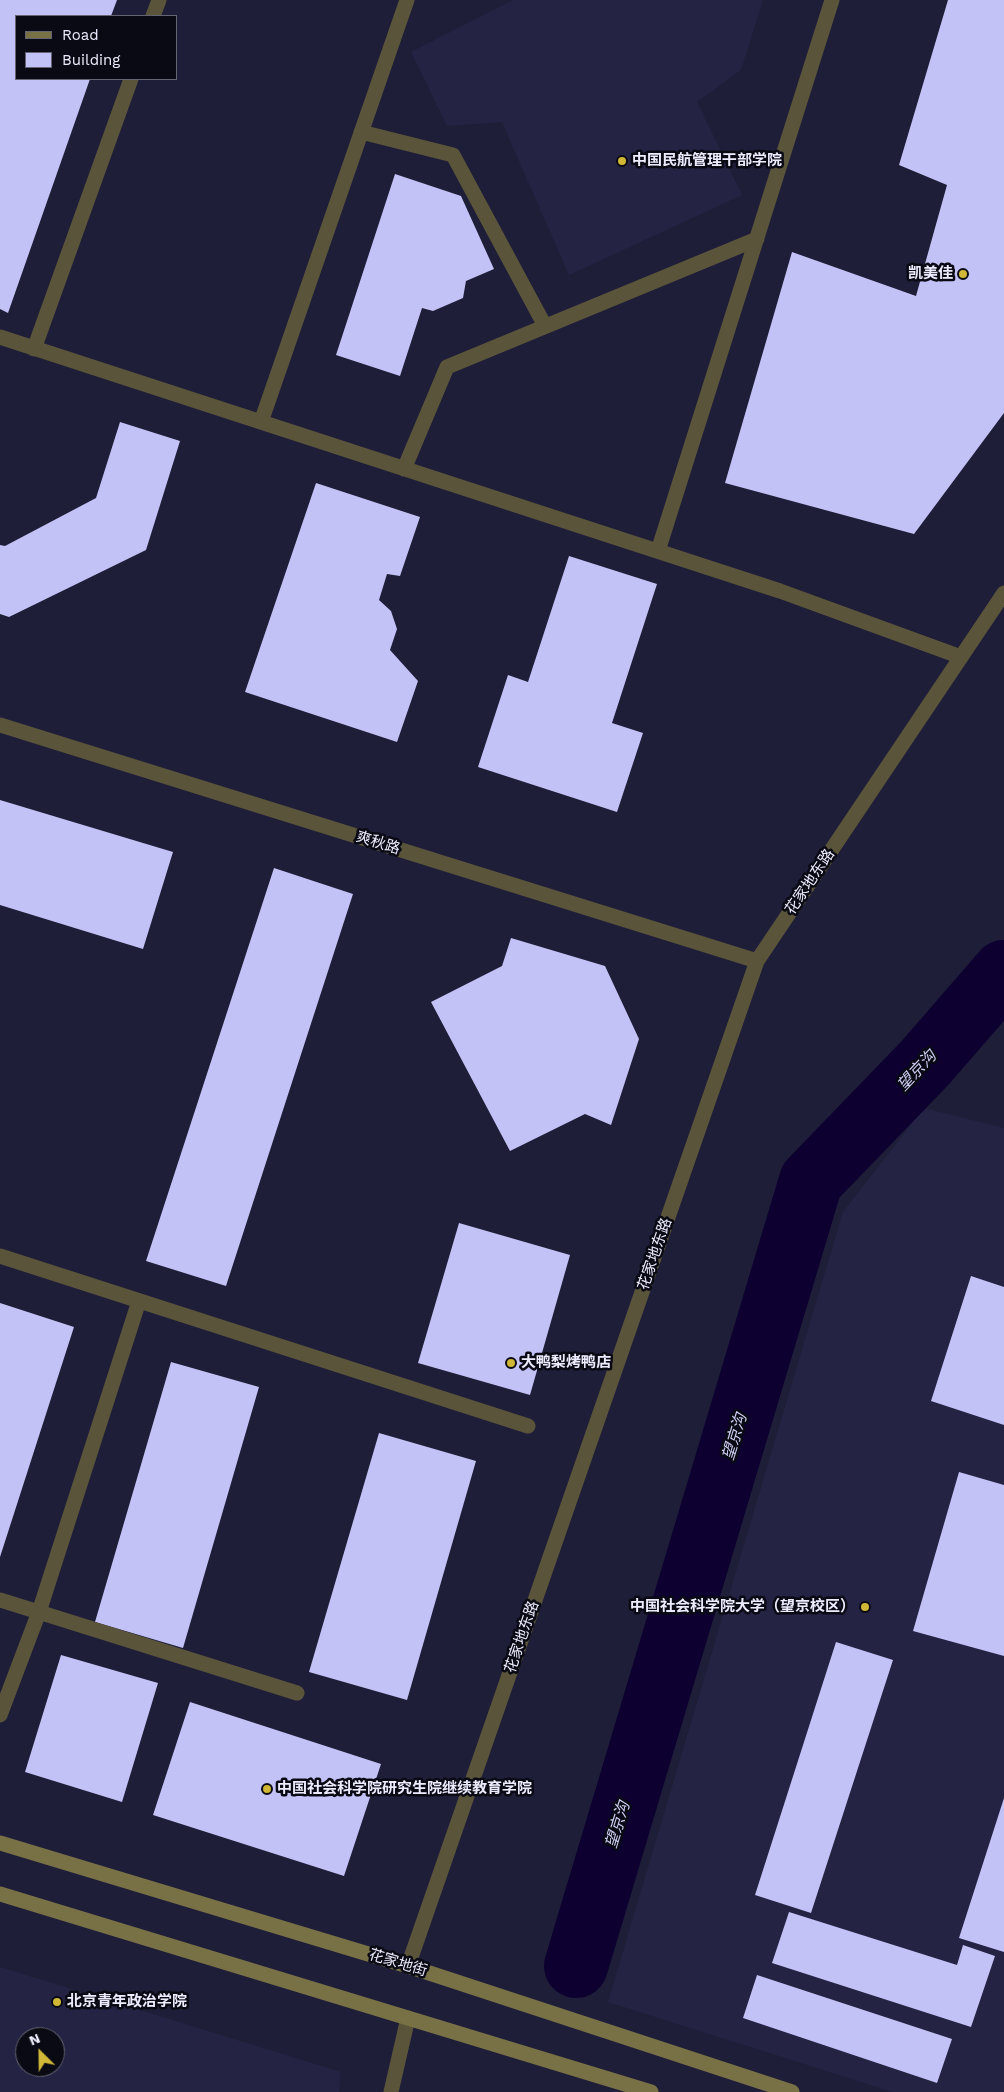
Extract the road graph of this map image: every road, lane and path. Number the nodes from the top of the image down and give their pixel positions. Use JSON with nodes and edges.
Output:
{"nodes":[{"id":1,"x":159,"y":0,"type":"edge"},
{"id":2,"x":407,"y":0,"type":"edge"},
{"id":3,"x":832,"y":0,"type":"edge"},
{"id":4,"x":153,"y":15,"type":"edge"},
{"id":5,"x":131,"y":80,"type":"edge"},
{"id":6,"x":361,"y":132,"type":"junction"},
{"id":7,"x":757,"y":239,"type":"junction"},
{"id":8,"x":545,"y":326,"type":"junction"},
{"id":9,"x":0,"y":338,"type":"edge"},
{"id":10,"x":34,"y":349,"type":"junction"},
{"id":11,"x":261,"y":422,"type":"junction"},
{"id":12,"x":404,"y":469,"type":"junction"},
{"id":13,"x":658,"y":551,"type":"junction"},
{"id":14,"x":1004,"y":594,"type":"edge"},
{"id":15,"x":961,"y":657,"type":"junction"},
{"id":16,"x":0,"y":725,"type":"edge"},
{"id":17,"x":757,"y":961,"type":"junction"},
{"id":18,"x":0,"y":1256,"type":"edge"},
{"id":19,"x":139,"y":1301,"type":"junction"},
{"id":20,"x":528,"y":1426,"type":"dead end"},
{"id":21,"x":0,"y":1600,"type":"edge"},
{"id":22,"x":39,"y":1612,"type":"junction"},
{"id":23,"x":297,"y":1693,"type":"dead end"},
{"id":24,"x":0,"y":1715,"type":"edge"},
{"id":25,"x":0,"y":1843,"type":"edge"},
{"id":26,"x":0,"y":1894,"type":"edge"},
{"id":27,"x":408,"y":1966,"type":"junction"},
{"id":28,"x":408,"y":2018,"type":"junction"},
{"id":29,"x":391,"y":2092,"type":"edge"},
{"id":30,"x":651,"y":2092,"type":"edge"},
{"id":31,"x":792,"y":2092,"type":"edge"}],
"edges":[{"from":1,"to":4,"type":"street"},
{"from":2,"to":6,"type":"street"},
{"from":3,"to":7,"type":"street"},
{"from":5,"to":10,"type":"street"},
{"from":6,"to":8,"type":"street"},
{"from":6,"to":11,"type":"street"},
{"from":7,"to":8,"type":"street"},
{"from":7,"to":13,"type":"street"},
{"from":8,"to":12,"type":"street"},
{"from":9,"to":10,"type":"street"},
{"from":10,"to":11,"type":"street"},
{"from":11,"to":12,"type":"street"},
{"from":12,"to":13,"type":"street"},
{"from":13,"to":15,"type":"street"},
{"from":14,"to":15,"type":"street","name":"花家地东路"},
{"from":15,"to":17,"type":"street","name":"花家地东路"},
{"from":16,"to":17,"type":"street","name":"爽秋路"},
{"from":17,"to":27,"type":"street","name":"花家地东路"},
{"from":18,"to":19,"type":"street"},
{"from":19,"to":20,"type":"street"},
{"from":19,"to":22,"type":"street"},
{"from":21,"to":22,"type":"street"},
{"from":22,"to":23,"type":"street"},
{"from":22,"to":24,"type":"street"},
{"from":25,"to":27,"type":"main road","name":"花家地街"},
{"from":26,"to":28,"type":"main road"},
{"from":27,"to":31,"type":"main road","name":"花家地街"},
{"from":28,"to":29,"type":"street"},
{"from":28,"to":30,"type":"main road"}]}
